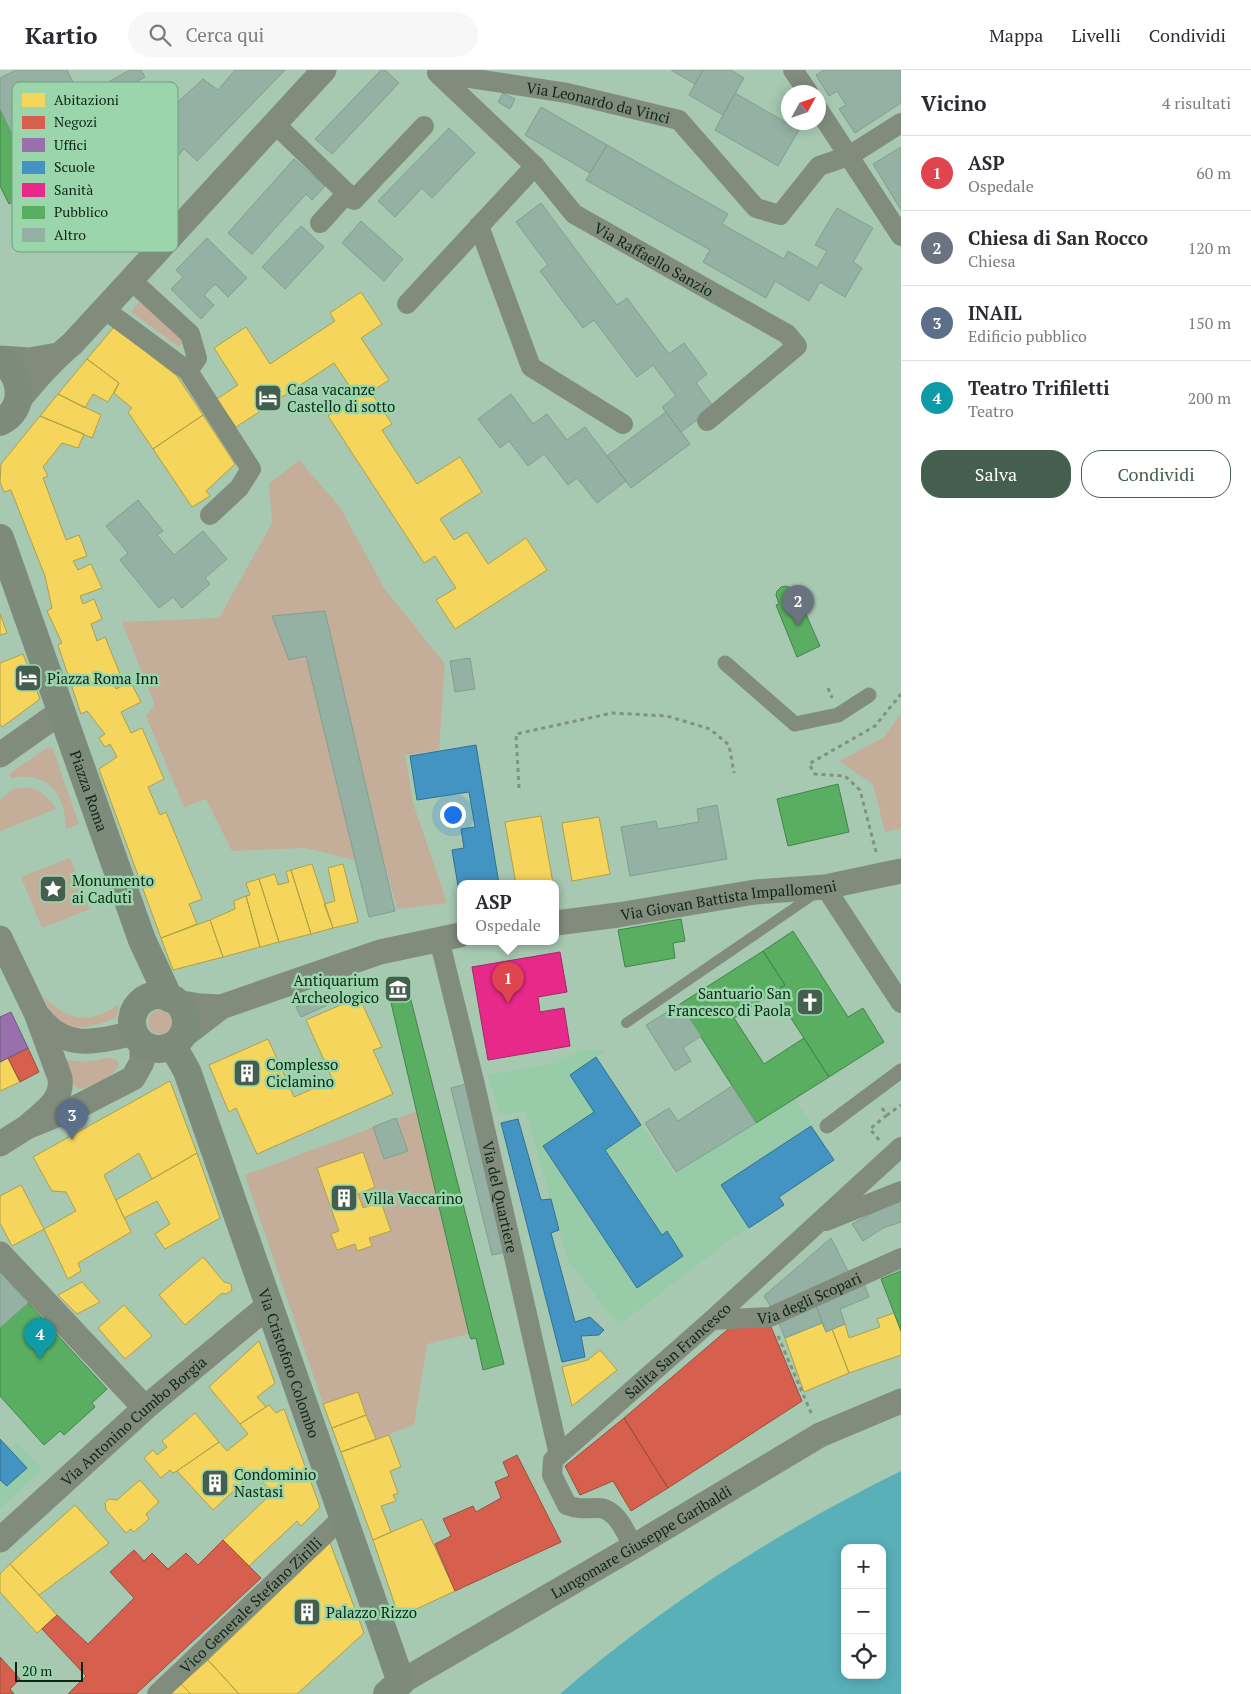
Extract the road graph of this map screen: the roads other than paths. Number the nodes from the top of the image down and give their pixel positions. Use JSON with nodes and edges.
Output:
{"nodes":[{"id":1,"x":324,"y":70,"type":"edge"},
{"id":2,"x":793,"y":70,"type":"edge"},
{"id":3,"x":437,"y":72,"type":"edge"},
{"id":4,"x":803,"y":85,"type":"edge"},
{"id":5,"x":826,"y":121,"type":"edge"},
{"id":6,"x":274,"y":123,"type":"junction"},
{"id":7,"x":901,"y":123,"type":"edge"},
{"id":8,"x":424,"y":126,"type":"dead end"},
{"id":9,"x":849,"y":156,"type":"junction"},
{"id":10,"x":535,"y":166,"type":"junction"},
{"id":11,"x":347,"y":193,"type":"junction"},
{"id":12,"x":320,"y":223,"type":"dead end"},
{"id":13,"x":479,"y":226,"type":"junction"},
{"id":14,"x":178,"y":228,"type":"edge"},
{"id":15,"x":901,"y":236,"type":"edge"},
{"id":16,"x":157,"y":252,"type":"edge"},
{"id":17,"x":131,"y":280,"type":"junction"},
{"id":18,"x":407,"y":304,"type":"dead end"},
{"id":19,"x":104,"y":309,"type":"junction"},
{"id":20,"x":58,"y":356,"type":"junction"},
{"id":21,"x":0,"y":359,"type":"edge"},
{"id":22,"x":188,"y":371,"type":"junction"},
{"id":23,"x":6,"y":418,"type":"edge"},
{"id":24,"x":707,"y":421,"type":"dead end"},
{"id":25,"x":623,"y":424,"type":"dead end"},
{"id":26,"x":210,"y":515,"type":"dead end"},
{"id":27,"x":0,"y":538,"type":"edge"},
{"id":28,"x":725,"y":663,"type":"dead end"},
{"id":29,"x":869,"y":695,"type":"dead end"},
{"id":30,"x":62,"y":711,"type":"junction"},
{"id":31,"x":0,"y":755,"type":"edge"},
{"id":32,"x":891,"y":874,"type":"edge"},
{"id":33,"x":825,"y":887,"type":"junction"},
{"id":34,"x":559,"y":923,"type":"edge"},
{"id":35,"x":450,"y":937,"type":"edge"},
{"id":36,"x":0,"y":938,"type":"edge"},
{"id":37,"x":142,"y":940,"type":"junction"},
{"id":38,"x":172,"y":1000,"type":"junction"},
{"id":39,"x":901,"y":1003,"type":"edge"},
{"id":40,"x":221,"y":1007,"type":"junction"},
{"id":41,"x":36,"y":1014,"type":"junction"},
{"id":42,"x":626,"y":1023,"type":"dead end"},
{"id":43,"x":137,"y":1028,"type":"junction"},
{"id":44,"x":177,"y":1041,"type":"junction"},
{"id":45,"x":901,"y":1071,"type":"edge"},
{"id":46,"x":827,"y":1126,"type":"dead end"},
{"id":47,"x":27,"y":1127,"type":"junction"},
{"id":48,"x":0,"y":1144,"type":"edge"},
{"id":49,"x":896,"y":1151,"type":"edge"},
{"id":50,"x":901,"y":1191,"type":"edge"},
{"id":51,"x":814,"y":1226,"type":"junction"},
{"id":52,"x":0,"y":1254,"type":"edge"},
{"id":53,"x":901,"y":1258,"type":"edge"},
{"id":54,"x":269,"y":1305,"type":"junction"},
{"id":55,"x":712,"y":1320,"type":"junction"},
{"id":56,"x":901,"y":1401,"type":"edge"},
{"id":57,"x":145,"y":1408,"type":"junction"},
{"id":58,"x":559,"y":1455,"type":"junction"},
{"id":59,"x":343,"y":1517,"type":"junction"},
{"id":60,"x":0,"y":1540,"type":"edge"},
{"id":61,"x":633,"y":1546,"type":"junction"},
{"id":62,"x":394,"y":1688,"type":"edge"},
{"id":63,"x":157,"y":1694,"type":"edge"}],
"edges":[{"from":1,"to":6,"type":"street"},
{"from":2,"to":4,"type":"street"},
{"from":3,"to":9,"type":"street","name":"Via Leonardo da Vinci"},
{"from":3,"to":10,"type":"street","name":"Via Raffaello Sanzio"},
{"from":5,"to":9,"type":"street"},
{"from":6,"to":11,"type":"street"},
{"from":6,"to":14,"type":"street"},
{"from":7,"to":9,"type":"street","name":"Via Leonardo da Vinci"},
{"from":8,"to":11,"type":"street"},
{"from":9,"to":15,"type":"street"},
{"from":10,"to":13,"type":"street"},
{"from":10,"to":24,"type":"street","name":"Via Raffaello Sanzio"},
{"from":11,"to":12,"type":"street"},
{"from":13,"to":18,"type":"street"},
{"from":13,"to":25,"type":"street"},
{"from":16,"to":17,"type":"street"},
{"from":17,"to":19,"type":"street"},
{"from":17,"to":22,"type":"street"},
{"from":19,"to":20,"type":"street"},
{"from":19,"to":22,"type":"street"},
{"from":20,"to":21,"type":"street"},
{"from":20,"to":23,"type":"street"},
{"from":21,"to":23,"type":"main road"},
{"from":22,"to":26,"type":"street"},
{"from":27,"to":30,"type":"main road","name":"Piazza Roma"},
{"from":28,"to":29,"type":"street"},
{"from":30,"to":31,"type":"street"},
{"from":30,"to":37,"type":"main road","name":"Piazza Roma"},
{"from":32,"to":33,"type":"street","name":"Via Giovan Battista Impallomeni"},
{"from":33,"to":34,"type":"street","name":"Via Giovan Battista Impallomeni"},
{"from":33,"to":39,"type":"street"},
{"from":33,"to":42,"type":"lane"},
{"from":35,"to":40,"type":"street"},
{"from":35,"to":58,"type":"street","name":"Via del Quartiere"},
{"from":36,"to":41,"type":"street"},
{"from":37,"to":38,"type":"main road","name":"Piazza Roma"},
{"from":37,"to":43,"type":"main road","name":"Piazza Roma"},
{"from":38,"to":40,"type":"street"},
{"from":38,"to":43,"type":"main road"},
{"from":38,"to":44,"type":"main road","name":"Piazza Roma"},
{"from":40,"to":44,"type":"street"},
{"from":41,"to":43,"type":"street"},
{"from":41,"to":47,"type":"street"},
{"from":43,"to":44,"type":"main road"},
{"from":43,"to":47,"type":"street","name":"Piazza Roma"},
{"from":44,"to":54,"type":"main road","name":"Via Cristoforo Colombo"},
{"from":45,"to":46,"type":"street"},
{"from":47,"to":48,"type":"street"},
{"from":49,"to":51,"type":"street","name":"Salita San Francesco"},
{"from":50,"to":51,"type":"street"},
{"from":51,"to":55,"type":"street","name":"Salita San Francesco"},
{"from":52,"to":57,"type":"street"},
{"from":53,"to":55,"type":"street","name":"Via degli Scopari"},
{"from":54,"to":57,"type":"street","name":"Via Antonino Cumbo Borgia"},
{"from":54,"to":59,"type":"main road","name":"Via Cristoforo Colombo"},
{"from":55,"to":58,"type":"street","name":"Salita San Francesco"},
{"from":56,"to":61,"type":"street","name":"Lungomare Giuseppe Garibaldi"},
{"from":57,"to":60,"type":"street","name":"Via Antonino Cumbo Borgia"},
{"from":58,"to":61,"type":"street"},
{"from":59,"to":62,"type":"main road","name":"Via Cristoforo Colombo"},
{"from":59,"to":63,"type":"street","name":"Vico Generale Stefano Zirilli"},
{"from":61,"to":62,"type":"street","name":"Lungomare Giuseppe Garibaldi"}]}
